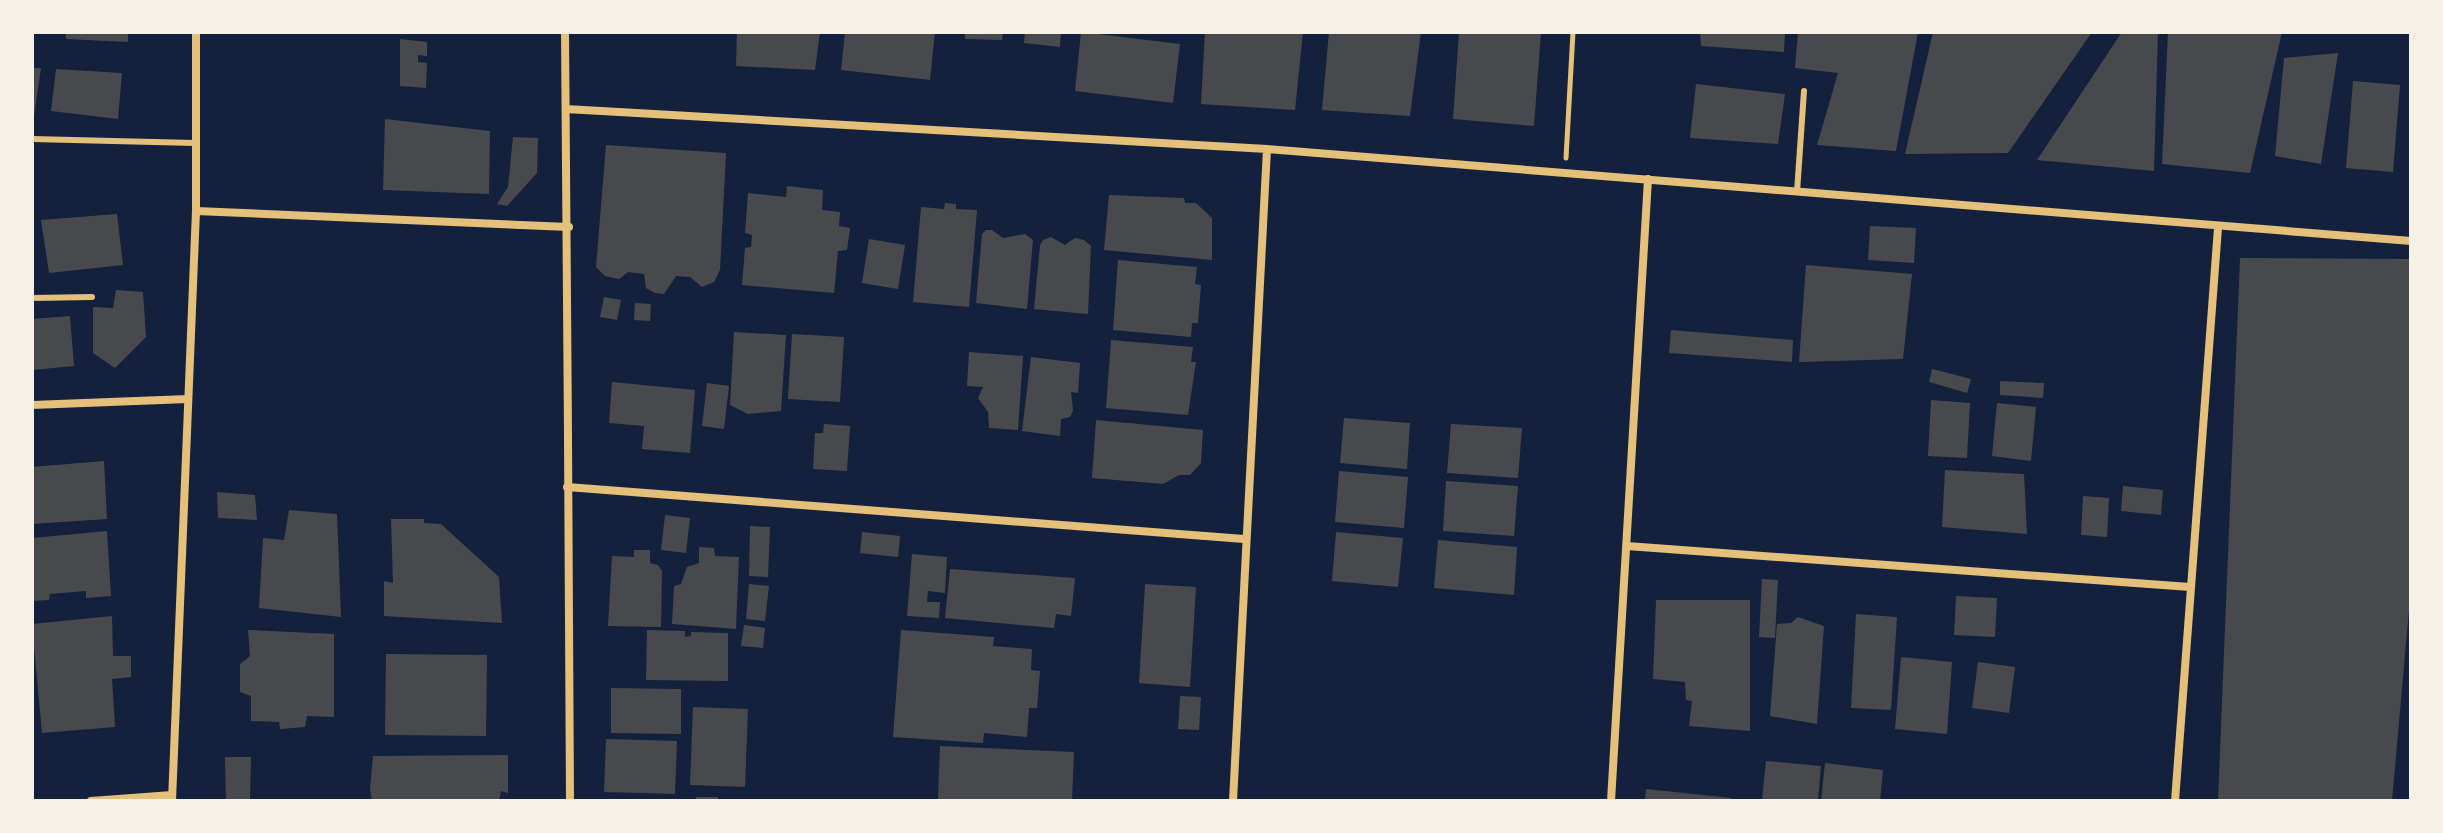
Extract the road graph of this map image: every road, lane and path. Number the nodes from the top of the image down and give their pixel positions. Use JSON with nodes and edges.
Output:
{"nodes":[{"id":1,"x":196,"y":32,"type":"edge"},
{"id":2,"x":565,"y":32,"type":"edge"},
{"id":3,"x":1573,"y":32,"type":"edge"},
{"id":4,"x":1804,"y":91,"type":"dead end"},
{"id":5,"x":566,"y":109,"type":"junction"},
{"id":6,"x":32,"y":139,"type":"edge"},
{"id":7,"x":194,"y":143,"type":"junction"},
{"id":8,"x":1267,"y":149,"type":"junction"},
{"id":9,"x":1566,"y":171,"type":"junction"},
{"id":10,"x":1648,"y":179,"type":"junction"},
{"id":11,"x":1797,"y":192,"type":"junction"},
{"id":12,"x":196,"y":211,"type":"junction"},
{"id":13,"x":569,"y":227,"type":"junction"},
{"id":14,"x":2218,"y":228,"type":"junction"},
{"id":15,"x":2411,"y":241,"type":"edge"},
{"id":16,"x":92,"y":297,"type":"dead end"},
{"id":17,"x":32,"y":298,"type":"edge"},
{"id":18,"x":188,"y":399,"type":"junction"},
{"id":19,"x":32,"y":405,"type":"edge"},
{"id":20,"x":567,"y":487,"type":"junction"},
{"id":21,"x":1244,"y":539,"type":"junction"},
{"id":22,"x":1627,"y":546,"type":"junction"},
{"id":23,"x":2190,"y":587,"type":"junction"},
{"id":24,"x":172,"y":798,"type":"edge"},
{"id":25,"x":91,"y":801,"type":"edge"},
{"id":26,"x":570,"y":801,"type":"edge"},
{"id":27,"x":1233,"y":801,"type":"edge"},
{"id":28,"x":1611,"y":801,"type":"edge"},
{"id":29,"x":2175,"y":801,"type":"edge"}],
"edges":[{"from":1,"to":7,"type":"street"},
{"from":2,"to":5,"type":"street"},
{"from":3,"to":9,"type":"path"},
{"from":4,"to":11,"type":"lane"},
{"from":5,"to":8,"type":"street"},
{"from":5,"to":13,"type":"street"},
{"from":6,"to":7,"type":"lane"},
{"from":7,"to":12,"type":"street"},
{"from":8,"to":9,"type":"street"},
{"from":8,"to":21,"type":"street"},
{"from":9,"to":10,"type":"street"},
{"from":10,"to":11,"type":"street"},
{"from":10,"to":22,"type":"street"},
{"from":11,"to":14,"type":"street"},
{"from":12,"to":13,"type":"street"},
{"from":12,"to":18,"type":"street"},
{"from":13,"to":20,"type":"street"},
{"from":14,"to":15,"type":"street"},
{"from":14,"to":23,"type":"street"},
{"from":16,"to":17,"type":"lane"},
{"from":18,"to":19,"type":"street"},
{"from":18,"to":24,"type":"street"},
{"from":20,"to":21,"type":"street"},
{"from":20,"to":26,"type":"street"},
{"from":21,"to":27,"type":"street"},
{"from":22,"to":23,"type":"street"},
{"from":22,"to":28,"type":"street"},
{"from":23,"to":29,"type":"street"},
{"from":24,"to":25,"type":"street"}]}
